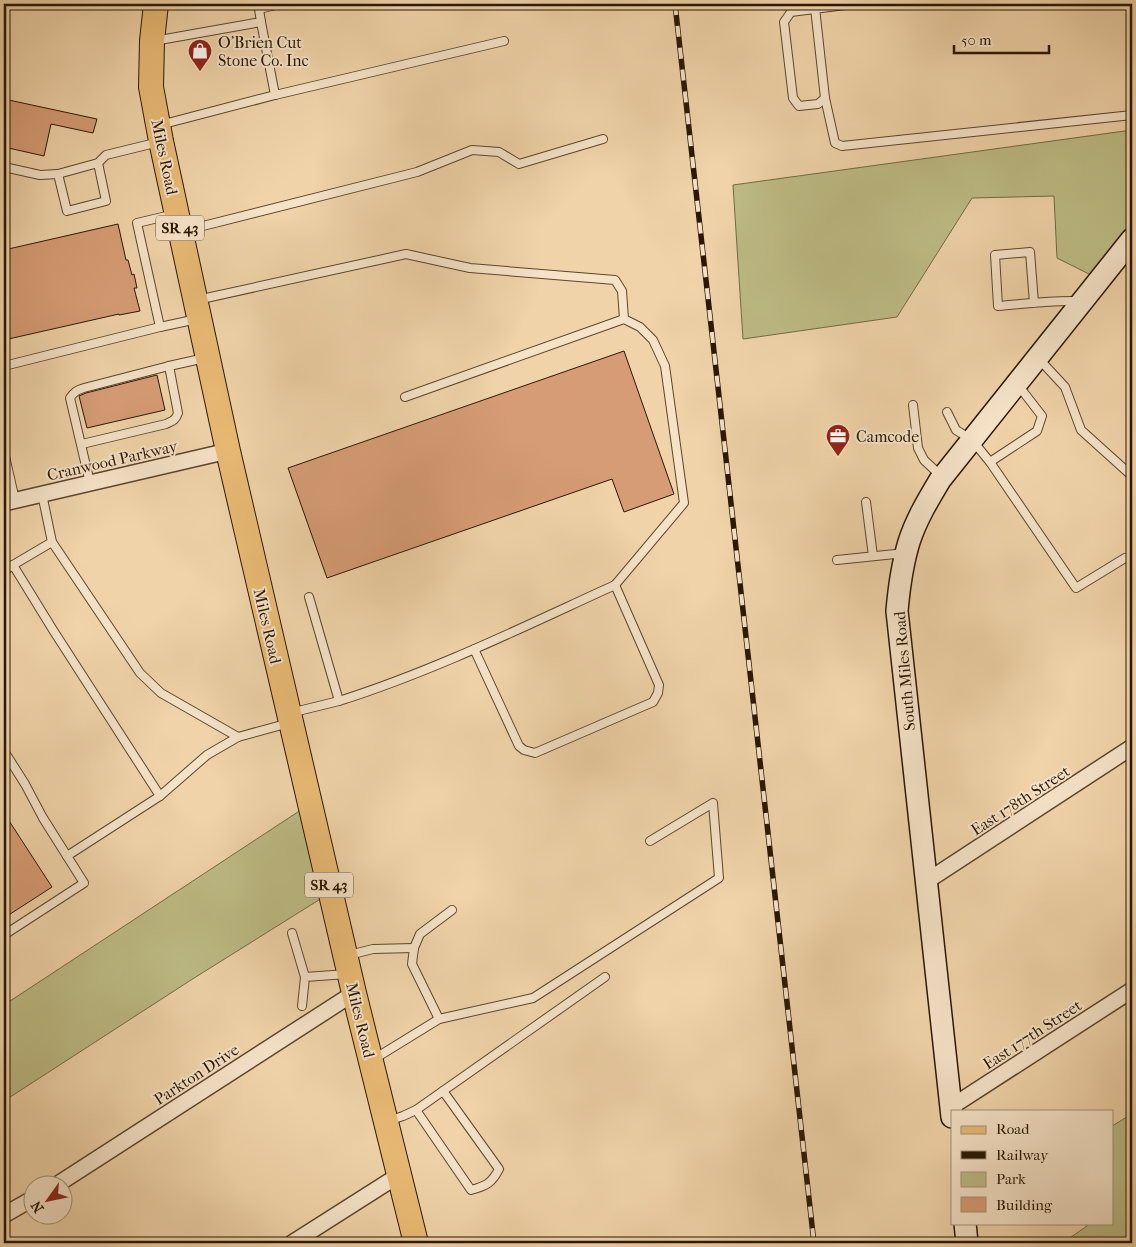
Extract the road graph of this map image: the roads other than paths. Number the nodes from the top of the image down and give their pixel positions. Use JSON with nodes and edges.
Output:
{"nodes":[{"id":1,"x":156,"y":4,"type":"edge"},
{"id":2,"x":280,"y":4,"type":"edge"},
{"id":3,"x":853,"y":4,"type":"edge"},
{"id":4,"x":815,"y":8,"type":"junction"},
{"id":5,"x":261,"y":22,"type":"junction"},
{"id":6,"x":152,"y":41,"type":"junction"},
{"id":7,"x":504,"y":41,"type":"dead end"},
{"id":8,"x":275,"y":95,"type":"junction"},
{"id":9,"x":825,"y":98,"type":"junction"},
{"id":10,"x":1132,"y":115,"type":"edge"},
{"id":11,"x":160,"y":133,"type":"junction"},
{"id":12,"x":603,"y":139,"type":"dead end"},
{"id":13,"x":98,"y":163,"type":"junction"},
{"id":14,"x":4,"y":167,"type":"edge"},
{"id":15,"x":58,"y":174,"type":"junction"},
{"id":16,"x":179,"y":223,"type":"junction"},
{"id":17,"x":1132,"y":239,"type":"edge"},
{"id":18,"x":1082,"y":302,"type":"junction"},
{"id":19,"x":1034,"y":303,"type":"junction"},
{"id":20,"x":197,"y":310,"type":"junction"},
{"id":21,"x":624,"y":319,"type":"junction"},
{"id":22,"x":160,"y":327,"type":"junction"},
{"id":23,"x":208,"y":357,"type":"junction"},
{"id":24,"x":1038,"y":358,"type":"junction"},
{"id":25,"x":4,"y":366,"type":"edge"},
{"id":26,"x":169,"y":366,"type":"junction"},
{"id":27,"x":1017,"y":384,"type":"junction"},
{"id":28,"x":405,"y":397,"type":"dead end"},
{"id":29,"x":914,"y":405,"type":"dead end"},
{"id":30,"x":947,"y":412,"type":"dead end"},
{"id":31,"x":972,"y":440,"type":"junction"},
{"id":32,"x":82,"y":444,"type":"junction"},
{"id":33,"x":228,"y":450,"type":"junction"},
{"id":34,"x":4,"y":452,"type":"edge"},
{"id":35,"x":990,"y":462,"type":"junction"},
{"id":36,"x":1132,"y":476,"type":"edge"},
{"id":37,"x":942,"y":477,"type":"junction"},
{"id":38,"x":90,"y":483,"type":"junction"},
{"id":39,"x":42,"y":494,"type":"junction"},
{"id":40,"x":10,"y":502,"type":"edge"},
{"id":41,"x":866,"y":502,"type":"dead end"},
{"id":42,"x":52,"y":542,"type":"junction"},
{"id":43,"x":906,"y":552,"type":"junction"},
{"id":44,"x":873,"y":556,"type":"junction"},
{"id":45,"x":1125,"y":558,"type":"dead end"},
{"id":46,"x":837,"y":560,"type":"dead end"},
{"id":47,"x":13,"y":564,"type":"junction"},
{"id":48,"x":4,"y":570,"type":"edge"},
{"id":49,"x":615,"y":585,"type":"junction"},
{"id":50,"x":309,"y":597,"type":"dead end"},
{"id":51,"x":474,"y":649,"type":"junction"},
{"id":52,"x":339,"y":701,"type":"junction"},
{"id":53,"x":290,"y":718,"type":"junction"},
{"id":54,"x":238,"y":737,"type":"junction"},
{"id":55,"x":1132,"y":747,"type":"edge"},
{"id":56,"x":4,"y":751,"type":"edge"},
{"id":57,"x":160,"y":796,"type":"junction"},
{"id":58,"x":650,"y":841,"type":"dead end"},
{"id":59,"x":67,"y":856,"type":"junction"},
{"id":60,"x":927,"y":881,"type":"junction"},
{"id":61,"x":452,"y":910,"type":"dead end"},
{"id":62,"x":292,"y":933,"type":"dead end"},
{"id":63,"x":4,"y":935,"type":"edge"},
{"id":64,"x":414,"y":948,"type":"junction"},
{"id":65,"x":349,"y":974,"type":"junction"},
{"id":66,"x":305,"y":977,"type":"junction"},
{"id":67,"x":605,"y":977,"type":"dead end"},
{"id":68,"x":1132,"y":990,"type":"edge"},
{"id":69,"x":302,"y":1006,"type":"dead end"},
{"id":70,"x":439,"y":1020,"type":"junction"},
{"id":71,"x":371,"y":1061,"type":"junction"},
{"id":72,"x":443,"y":1091,"type":"junction"},
{"id":73,"x":416,"y":1110,"type":"junction"},
{"id":74,"x":952,"y":1110,"type":"edge"},
{"id":75,"x":955,"y":1110,"type":"edge"},
{"id":76,"x":386,"y":1122,"type":"junction"},
{"id":77,"x":72,"y":1174,"type":"edge"},
{"id":78,"x":399,"y":1175,"type":"junction"},
{"id":79,"x":22,"y":1205,"type":"edge"},
{"id":80,"x":4,"y":1215,"type":"edge"},
{"id":81,"x":965,"y":1224,"type":"edge"},
{"id":82,"x":292,"y":1243,"type":"edge"},
{"id":83,"x":416,"y":1243,"type":"edge"},
{"id":84,"x":967,"y":1243,"type":"edge"}],
"edges":[{"from":1,"to":6,"type":"main road","name":"Miles Road","number":"SR 43"},
{"from":2,"to":5,"type":"lane"},
{"from":3,"to":4,"type":"lane"},
{"from":4,"to":9,"type":"lane"},
{"from":4,"to":9,"type":"lane"},
{"from":5,"to":6,"type":"lane"},
{"from":5,"to":8,"type":"lane"},
{"from":6,"to":11,"type":"main road","name":"Miles Road","number":"SR 43"},
{"from":7,"to":8,"type":"lane"},
{"from":8,"to":11,"type":"lane"},
{"from":9,"to":10,"type":"lane"},
{"from":11,"to":13,"type":"lane"},
{"from":11,"to":16,"type":"main road","name":"Miles Road","number":"SR 43"},
{"from":12,"to":16,"type":"lane"},
{"from":13,"to":15,"type":"lane"},
{"from":13,"to":15,"type":"lane"},
{"from":14,"to":15,"type":"lane"},
{"from":16,"to":20,"type":"main road","name":"Miles Road","number":"SR 43"},
{"from":16,"to":22,"type":"lane"},
{"from":17,"to":18,"type":"street","name":"South Miles Road"},
{"from":18,"to":19,"type":"lane"},
{"from":18,"to":24,"type":"street","name":"South Miles Road"},
{"from":19,"to":19,"type":"lane"},
{"from":20,"to":21,"type":"lane"},
{"from":20,"to":22,"type":"lane"},
{"from":20,"to":23,"type":"main road","name":"Miles Road","number":"SR 43"},
{"from":21,"to":28,"type":"lane"},
{"from":21,"to":49,"type":"lane"},
{"from":22,"to":25,"type":"lane"},
{"from":23,"to":26,"type":"lane"},
{"from":23,"to":33,"type":"main road","name":"Miles Road","number":"SR 43"},
{"from":24,"to":27,"type":"street","name":"South Miles Road"},
{"from":24,"to":36,"type":"lane"},
{"from":26,"to":32,"type":"lane"},
{"from":26,"to":32,"type":"lane"},
{"from":27,"to":31,"type":"street","name":"South Miles Road"},
{"from":27,"to":35,"type":"lane"},
{"from":29,"to":37,"type":"lane"},
{"from":30,"to":31,"type":"lane"},
{"from":31,"to":35,"type":"lane"},
{"from":31,"to":37,"type":"street","name":"South Miles Road"},
{"from":32,"to":38,"type":"lane"},
{"from":33,"to":38,"type":"street","name":"Cranwood Parkway"},
{"from":33,"to":53,"type":"main road","name":"Miles Road","number":"SR 43"},
{"from":34,"to":40,"type":"lane"},
{"from":35,"to":45,"type":"lane"},
{"from":37,"to":43,"type":"street","name":"South Miles Road"},
{"from":38,"to":39,"type":"street","name":"Cranwood Parkway"},
{"from":39,"to":40,"type":"street","name":"Cranwood Parkway"},
{"from":39,"to":42,"type":"lane"},
{"from":41,"to":44,"type":"lane"},
{"from":42,"to":47,"type":"lane"},
{"from":42,"to":54,"type":"lane"},
{"from":43,"to":44,"type":"lane"},
{"from":43,"to":60,"type":"street","name":"South Miles Road"},
{"from":44,"to":46,"type":"lane"},
{"from":47,"to":48,"type":"lane"},
{"from":47,"to":57,"type":"lane"},
{"from":49,"to":51,"type":"lane"},
{"from":49,"to":51,"type":"lane"},
{"from":50,"to":52,"type":"lane"},
{"from":51,"to":52,"type":"lane"},
{"from":52,"to":53,"type":"lane"},
{"from":53,"to":54,"type":"lane"},
{"from":53,"to":65,"type":"main road","name":"Miles Road","number":"SR 43"},
{"from":54,"to":57,"type":"lane"},
{"from":55,"to":60,"type":"street","name":"East 178th Street"},
{"from":56,"to":59,"type":"lane"},
{"from":57,"to":59,"type":"lane"},
{"from":58,"to":70,"type":"lane"},
{"from":59,"to":63,"type":"lane"},
{"from":60,"to":74,"type":"street","name":"South Miles Road"},
{"from":61,"to":64,"type":"lane"},
{"from":62,"to":66,"type":"lane"},
{"from":64,"to":65,"type":"lane"},
{"from":64,"to":70,"type":"lane"},
{"from":65,"to":66,"type":"lane"},
{"from":65,"to":71,"type":"main road","name":"Miles Road","number":"SR 43"},
{"from":65,"to":77,"type":"street","name":"Parkton Drive"},
{"from":66,"to":69,"type":"lane"},
{"from":67,"to":72,"type":"lane"},
{"from":68,"to":75,"type":"street","name":"East 177th Street"},
{"from":70,"to":71,"type":"lane"},
{"from":71,"to":76,"type":"main road","name":"Miles Road","number":"SR 43"},
{"from":72,"to":73,"type":"lane"},
{"from":72,"to":73,"type":"lane"},
{"from":73,"to":76,"type":"lane"},
{"from":76,"to":78,"type":"main road","name":"Miles Road","number":"SR 43"},
{"from":78,"to":82,"type":"street"},
{"from":78,"to":83,"type":"main road","name":"Miles Road","number":"SR 43"},
{"from":79,"to":80,"type":"street"},
{"from":81,"to":84,"type":"street"}]}
